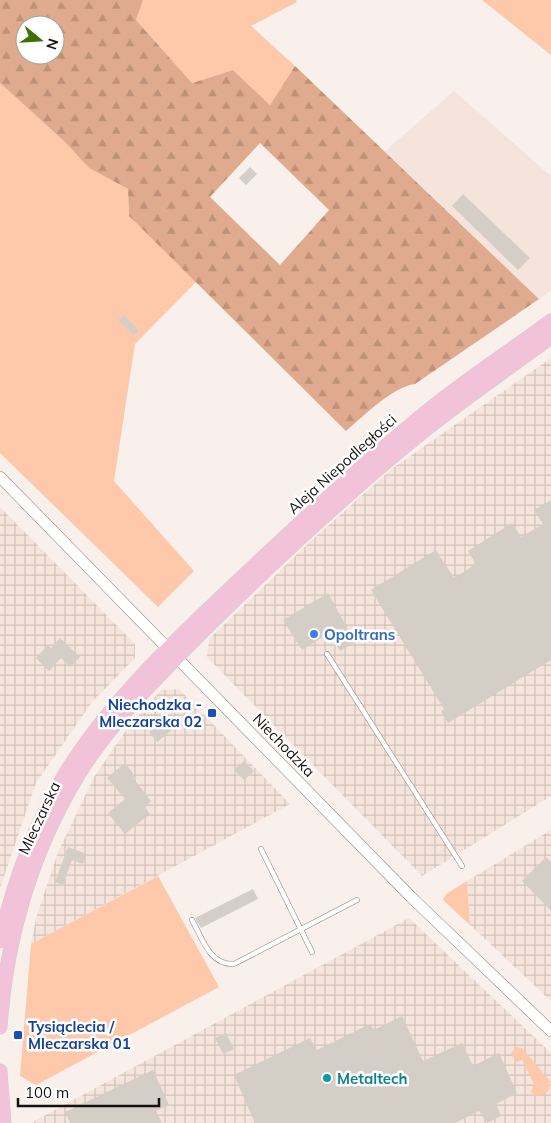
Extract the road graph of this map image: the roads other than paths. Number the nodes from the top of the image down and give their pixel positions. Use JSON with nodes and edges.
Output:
{"nodes":[{"id":1,"x":551,"y":321,"type":"edge"},
{"id":2,"x":551,"y":337,"type":"edge"},
{"id":3,"x":0,"y":477,"type":"edge"},
{"id":4,"x":173,"y":652,"type":"junction"},
{"id":5,"x":327,"y":654,"type":"dead end"},
{"id":6,"x":261,"y":848,"type":"dead end"},
{"id":7,"x":462,"y":866,"type":"dead end"},
{"id":8,"x":357,"y":900,"type":"dead end"},
{"id":9,"x":192,"y":920,"type":"dead end"},
{"id":10,"x":301,"y":929,"type":"junction"},
{"id":11,"x":0,"y":941,"type":"edge"},
{"id":12,"x":312,"y":952,"type":"dead end"},
{"id":13,"x":0,"y":1027,"type":"edge"},
{"id":14,"x":551,"y":1031,"type":"edge"},
{"id":15,"x":0,"y":1071,"type":"edge"},
{"id":16,"x":4,"y":1123,"type":"edge"}],
"edges":[{"from":1,"to":4,"type":"main road","name":"Aleja Niepodległości"},
{"from":2,"to":4,"type":"main road","name":"Aleja Niepodległości"},
{"from":3,"to":4,"type":"street","name":"Niechodzka"},
{"from":4,"to":11,"type":"main road","name":"Mleczarska"},
{"from":4,"to":13,"type":"main road","name":"Mleczarska"},
{"from":4,"to":14,"type":"street","name":"Niechodzka"},
{"from":5,"to":7,"type":"lane"},
{"from":6,"to":10,"type":"lane"},
{"from":8,"to":10,"type":"lane"},
{"from":9,"to":10,"type":"lane"},
{"from":10,"to":12,"type":"lane"},
{"from":15,"to":16,"type":"main road"}]}
